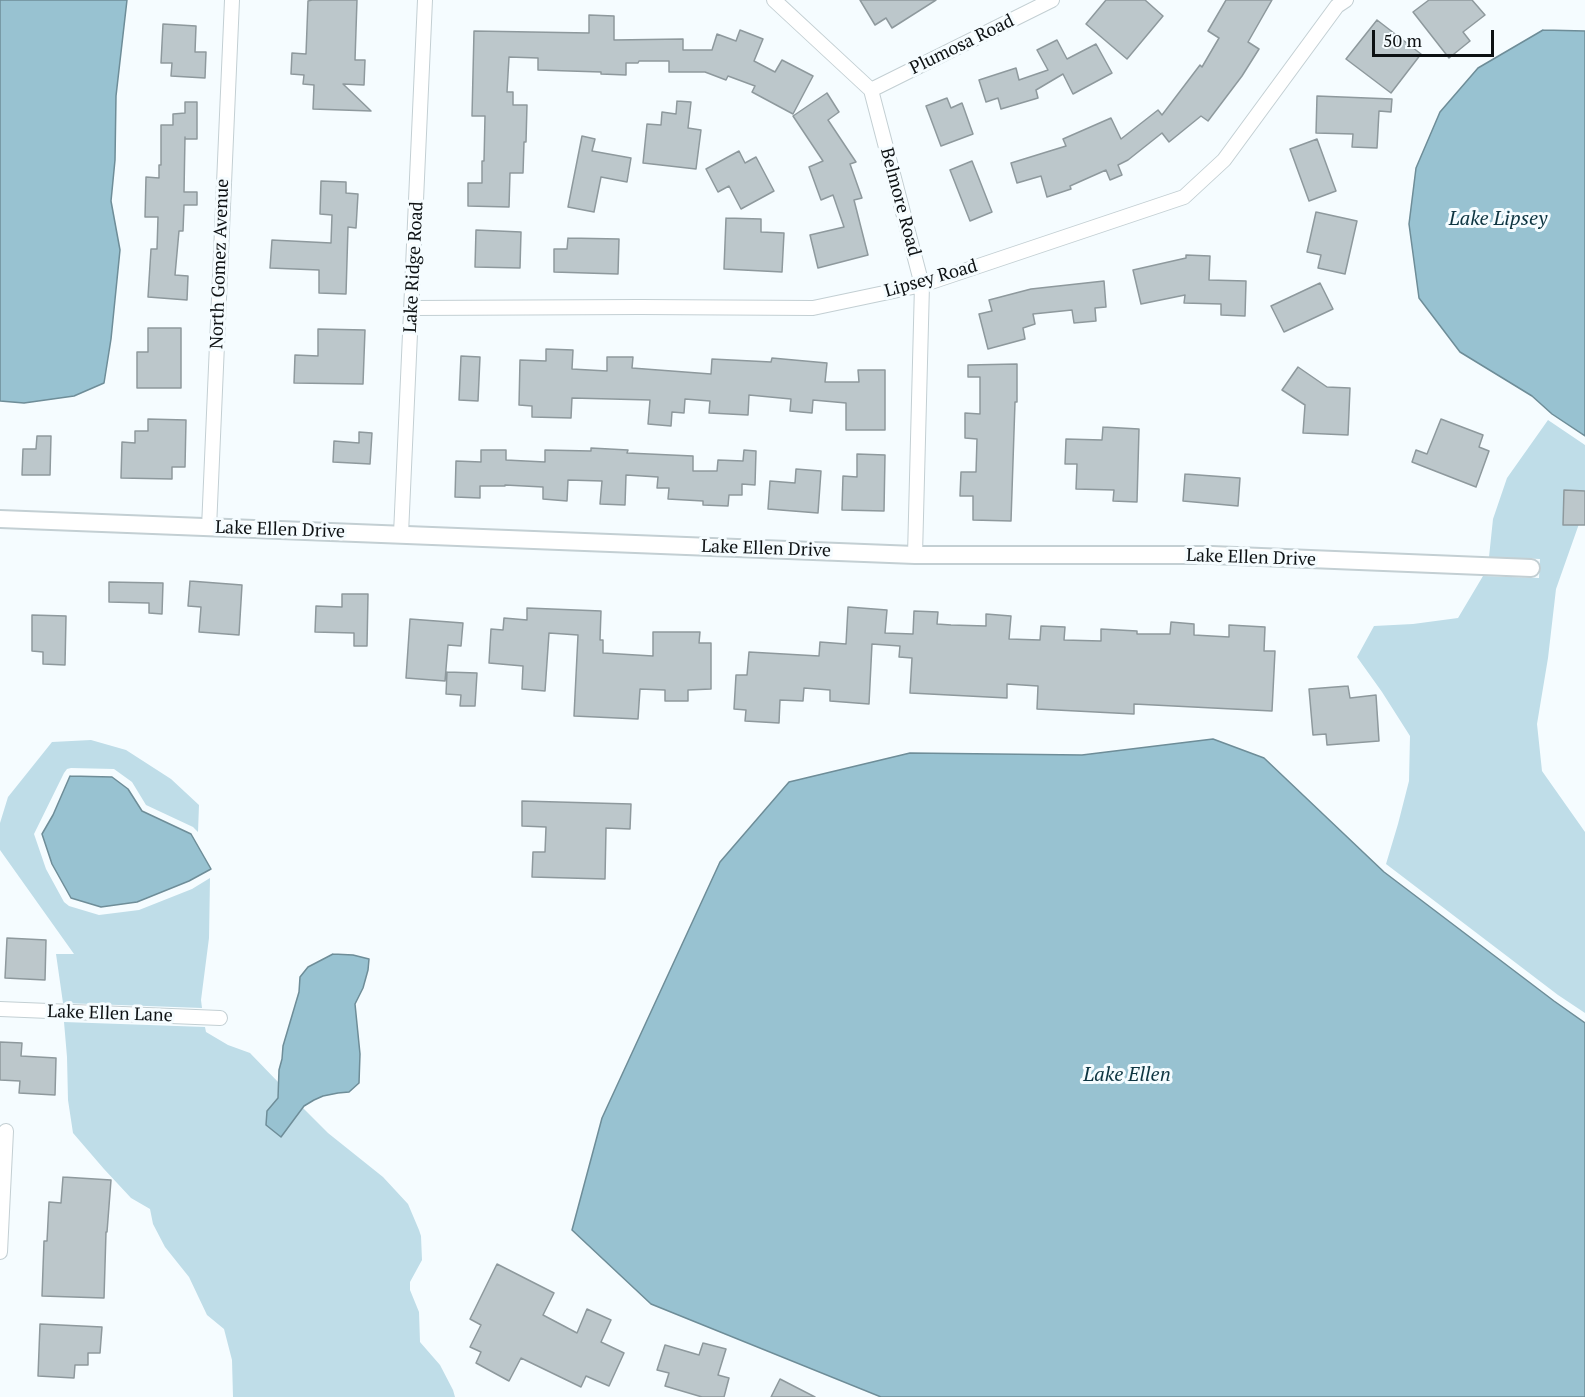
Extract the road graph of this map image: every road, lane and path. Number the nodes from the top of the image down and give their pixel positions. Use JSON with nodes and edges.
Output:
{"nodes":[{"id":1,"x":232,"y":0,"type":"edge"},
{"id":2,"x":425,"y":0,"type":"edge"},
{"id":3,"x":774,"y":0,"type":"edge"},
{"id":4,"x":1052,"y":0,"type":"edge"},
{"id":5,"x":1347,"y":0,"type":"edge"},
{"id":6,"x":871,"y":90,"type":"junction"},
{"id":7,"x":922,"y":285,"type":"junction"},
{"id":8,"x":412,"y":308,"type":"junction"},
{"id":9,"x":0,"y":519,"type":"edge"},
{"id":10,"x":209,"y":528,"type":"junction"},
{"id":11,"x":401,"y":534,"type":"junction"},
{"id":12,"x":915,"y":555,"type":"junction"},
{"id":13,"x":1532,"y":568,"type":"dead end"},
{"id":14,"x":0,"y":1010,"type":"edge"},
{"id":15,"x":220,"y":1018,"type":"dead end"},
{"id":16,"x":6,"y":1131,"type":"dead end"},
{"id":17,"x":0,"y":1252,"type":"edge"}],
"edges":[{"from":1,"to":10,"type":"street","name":"North Gomez Avenue"},
{"from":2,"to":8,"type":"street","name":"Lake Ridge Road"},
{"from":3,"to":6,"type":"street"},
{"from":4,"to":6,"type":"street","name":"Plumosa Road"},
{"from":5,"to":7,"type":"street","name":"Lipsey Road"},
{"from":6,"to":7,"type":"street","name":"Belmore Road"},
{"from":7,"to":8,"type":"street","name":"Lipsey Road"},
{"from":7,"to":12,"type":"street","name":"Belmore Road"},
{"from":8,"to":11,"type":"street","name":"Lake Ridge Road"},
{"from":9,"to":10,"type":"street","name":"Lake Ellen Drive"},
{"from":10,"to":11,"type":"street","name":"Lake Ellen Drive"},
{"from":11,"to":12,"type":"street","name":"Lake Ellen Drive"},
{"from":12,"to":13,"type":"street","name":"Lake Ellen Drive"},
{"from":14,"to":15,"type":"street","name":"Lake Ellen Lane"},
{"from":16,"to":17,"type":"street"}]}
